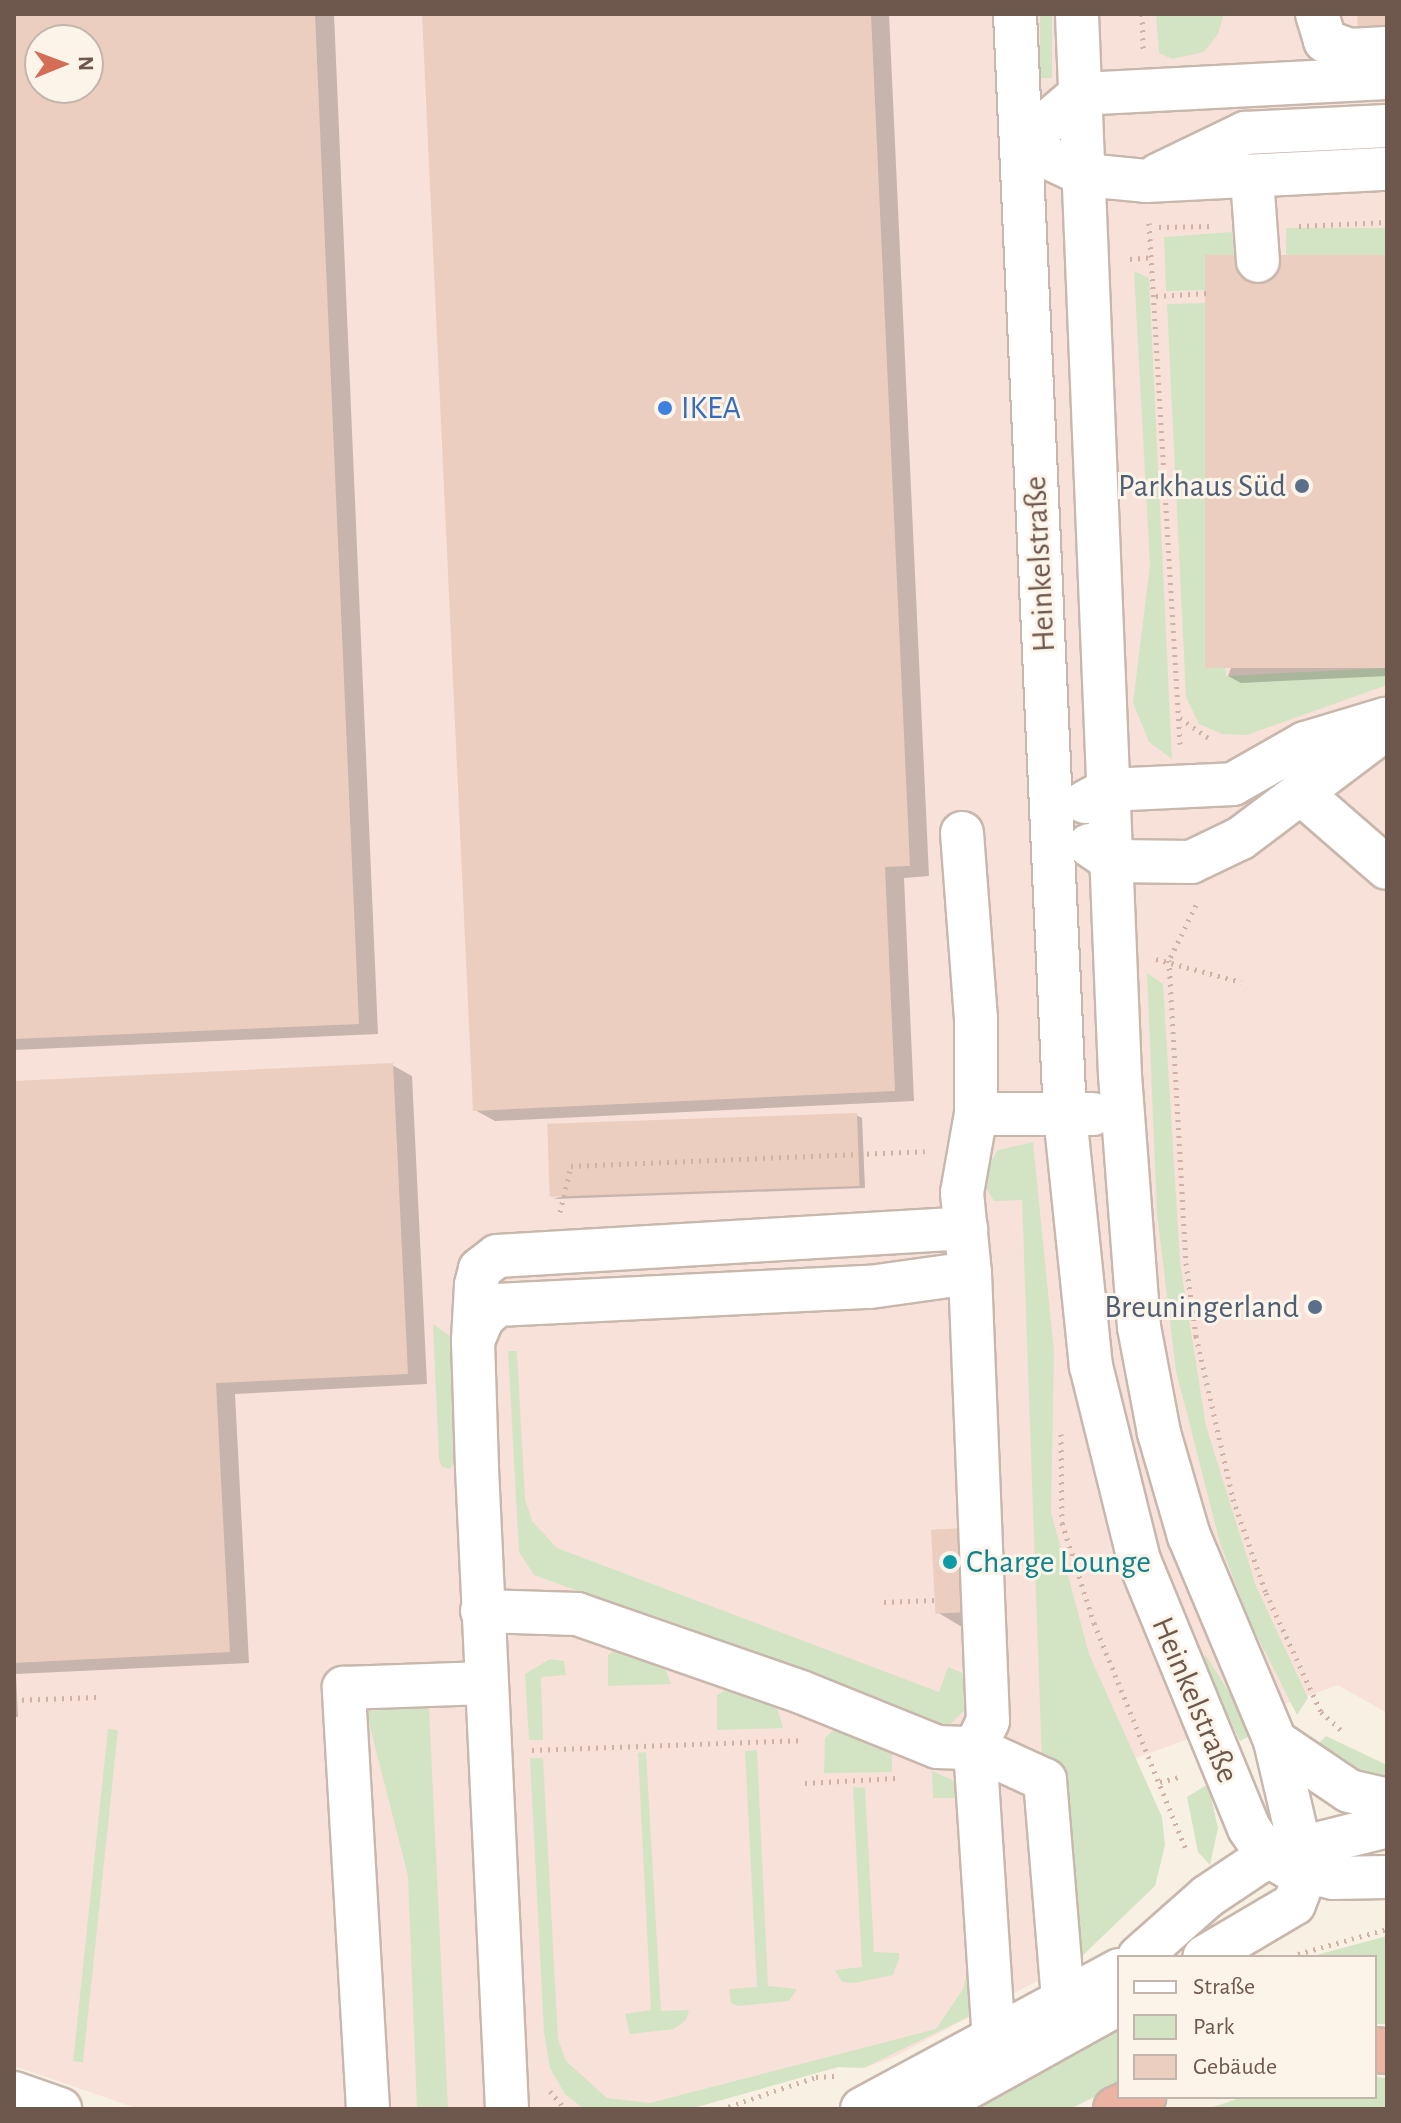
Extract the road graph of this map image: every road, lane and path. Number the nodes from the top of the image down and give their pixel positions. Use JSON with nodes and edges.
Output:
{"nodes":[{"id":1,"x":1015,"y":14,"type":"edge"},
{"id":2,"x":1077,"y":14,"type":"edge"},
{"id":3,"x":1142,"y":14,"type":"edge"},
{"id":4,"x":1317,"y":14,"type":"edge"},
{"id":5,"x":1387,"y":48,"type":"edge"},
{"id":6,"x":1387,"y":78,"type":"edge"},
{"id":7,"x":1152,"y":90,"type":"junction"},
{"id":8,"x":1080,"y":94,"type":"junction"},
{"id":9,"x":1387,"y":126,"type":"edge"},
{"id":10,"x":1245,"y":133,"type":"junction"},
{"id":11,"x":1021,"y":145,"type":"junction"},
{"id":12,"x":1387,"y":169,"type":"edge"},
{"id":13,"x":1085,"y":175,"type":"junction"},
{"id":14,"x":1252,"y":178,"type":"junction"},
{"id":15,"x":1146,"y":181,"type":"junction"},
{"id":16,"x":1258,"y":261,"type":"dead end"},
{"id":17,"x":1207,"y":293,"type":"dead end"},
{"id":18,"x":1156,"y":296,"type":"junction"},
{"id":19,"x":1387,"y":718,"type":"edge"},
{"id":20,"x":1387,"y":728,"type":"edge"},
{"id":21,"x":1184,"y":788,"type":"junction"},
{"id":22,"x":1108,"y":790,"type":"junction"},
{"id":23,"x":1303,"y":795,"type":"junction"},
{"id":24,"x":1052,"y":819,"type":"junction"},
{"id":25,"x":962,"y":833,"type":"dead end"},
{"id":26,"x":1113,"y":861,"type":"junction"},
{"id":27,"x":1191,"y":862,"type":"junction"},
{"id":28,"x":1387,"y":868,"type":"edge"},
{"id":29,"x":1169,"y":960,"type":"junction"},
{"id":30,"x":1241,"y":982,"type":"dead end"},
{"id":31,"x":976,"y":1114,"type":"junction"},
{"id":32,"x":1122,"y":1114,"type":"junction"},
{"id":33,"x":1065,"y":1115,"type":"junction"},
{"id":34,"x":966,"y":1228,"type":"junction"},
{"id":35,"x":970,"y":1273,"type":"junction"},
{"id":36,"x":473,"y":1341,"type":"junction"},
{"id":37,"x":1062,"y":1523,"type":"dead end"},
{"id":38,"x":934,"y":1600,"type":"dead end"},
{"id":39,"x":884,"y":1602,"type":"dead end"},
{"id":40,"x":482,"y":1611,"type":"junction"},
{"id":41,"x":485,"y":1683,"type":"junction"},
{"id":42,"x":97,"y":1697,"type":"dead end"},
{"id":43,"x":14,"y":1700,"type":"edge"},
{"id":44,"x":1349,"y":1737,"type":"dead end"},
{"id":45,"x":802,"y":1740,"type":"dead end"},
{"id":46,"x":1275,"y":1741,"type":"junction"},
{"id":47,"x":520,"y":1751,"type":"dead end"},
{"id":48,"x":999,"y":1759,"type":"junction"},
{"id":49,"x":913,"y":1777,"type":"dead end"},
{"id":50,"x":805,"y":1783,"type":"dead end"},
{"id":51,"x":1387,"y":1800,"type":"edge"},
{"id":52,"x":1387,"y":1826,"type":"edge"},
{"id":53,"x":1186,"y":1850,"type":"dead end"},
{"id":54,"x":1292,"y":1858,"type":"junction"},
{"id":55,"x":1387,"y":1877,"type":"edge"},
{"id":56,"x":1387,"y":1929,"type":"edge"},
{"id":57,"x":1141,"y":1955,"type":"edge"},
{"id":58,"x":1207,"y":1955,"type":"edge"},
{"id":59,"x":1297,"y":1955,"type":"edge"},
{"id":60,"x":1117,"y":1971,"type":"edge"},
{"id":61,"x":1117,"y":2005,"type":"edge"},
{"id":62,"x":1029,"y":2018,"type":"junction"},
{"id":63,"x":14,"y":2093,"type":"edge"},
{"id":64,"x":1138,"y":2099,"type":"edge"},
{"id":65,"x":876,"y":2100,"type":"edge"},
{"id":66,"x":510,"y":2104,"type":"edge"},
{"id":67,"x":60,"y":2109,"type":"edge"},
{"id":68,"x":368,"y":2109,"type":"edge"},
{"id":69,"x":826,"y":2109,"type":"edge"},
{"id":70,"x":930,"y":2109,"type":"edge"},
{"id":71,"x":1116,"y":2109,"type":"edge"}],
"edges":[{"from":1,"to":11,"type":"street","name":"Heinkelstraße"},
{"from":2,"to":8,"type":"street","name":"Heinkelstraße"},
{"from":3,"to":7,"type":"path"},
{"from":4,"to":5,"type":"street"},
{"from":6,"to":7,"type":"street"},
{"from":7,"to":8,"type":"street"},
{"from":7,"to":10,"type":"street"},
{"from":8,"to":11,"type":"street"},
{"from":8,"to":13,"type":"street","name":"Heinkelstraße"},
{"from":9,"to":10,"type":"street"},
{"from":10,"to":15,"type":"street"},
{"from":11,"to":13,"type":"street"},
{"from":11,"to":24,"type":"street","name":"Heinkelstraße"},
{"from":12,"to":14,"type":"street"},
{"from":13,"to":15,"type":"street"},
{"from":13,"to":22,"type":"street","name":"Heinkelstraße"},
{"from":14,"to":15,"type":"street"},
{"from":14,"to":16,"type":"street"},
{"from":15,"to":18,"type":"path"},
{"from":17,"to":18,"type":"path"},
{"from":18,"to":21,"type":"path"},
{"from":19,"to":21,"type":"street"},
{"from":20,"to":23,"type":"street"},
{"from":21,"to":22,"type":"street"},
{"from":22,"to":24,"type":"street"},
{"from":22,"to":26,"type":"street","name":"Heinkelstraße"},
{"from":23,"to":27,"type":"street"},
{"from":23,"to":28,"type":"street"},
{"from":24,"to":26,"type":"street"},
{"from":24,"to":33,"type":"street","name":"Heinkelstraße"},
{"from":25,"to":31,"type":"street"},
{"from":26,"to":27,"type":"street"},
{"from":26,"to":32,"type":"street","name":"Heinkelstraße"},
{"from":27,"to":29,"type":"path"},
{"from":29,"to":30,"type":"path"},
{"from":29,"to":44,"type":"path"},
{"from":31,"to":33,"type":"street"},
{"from":31,"to":34,"type":"street"},
{"from":32,"to":33,"type":"street"},
{"from":32,"to":46,"type":"street","name":"Heinkelstraße"},
{"from":33,"to":54,"type":"street","name":"Heinkelstraße"},
{"from":34,"to":35,"type":"street"},
{"from":34,"to":36,"type":"street"},
{"from":35,"to":36,"type":"street"},
{"from":35,"to":48,"type":"street"},
{"from":36,"to":40,"type":"street"},
{"from":37,"to":53,"type":"path"},
{"from":38,"to":39,"type":"path"},
{"from":40,"to":41,"type":"street"},
{"from":40,"to":48,"type":"street"},
{"from":41,"to":66,"type":"street"},
{"from":41,"to":68,"type":"street"},
{"from":42,"to":43,"type":"path"},
{"from":45,"to":47,"type":"path"},
{"from":46,"to":51,"type":"street","name":"Heinkelstraße"},
{"from":46,"to":54,"type":"street","name":"Heinkelstraße"},
{"from":48,"to":62,"type":"street"},
{"from":48,"to":62,"type":"street"},
{"from":49,"to":50,"type":"path"},
{"from":52,"to":54,"type":"street"},
{"from":54,"to":55,"type":"street"},
{"from":54,"to":57,"type":"street"},
{"from":54,"to":58,"type":"street"},
{"from":56,"to":59,"type":"path"},
{"from":60,"to":62,"type":"street"},
{"from":61,"to":70,"type":"street"},
{"from":62,"to":65,"type":"street"},
{"from":63,"to":67,"type":"street"},
{"from":64,"to":71,"type":"highway"},
{"from":65,"to":69,"type":"street"}]}
